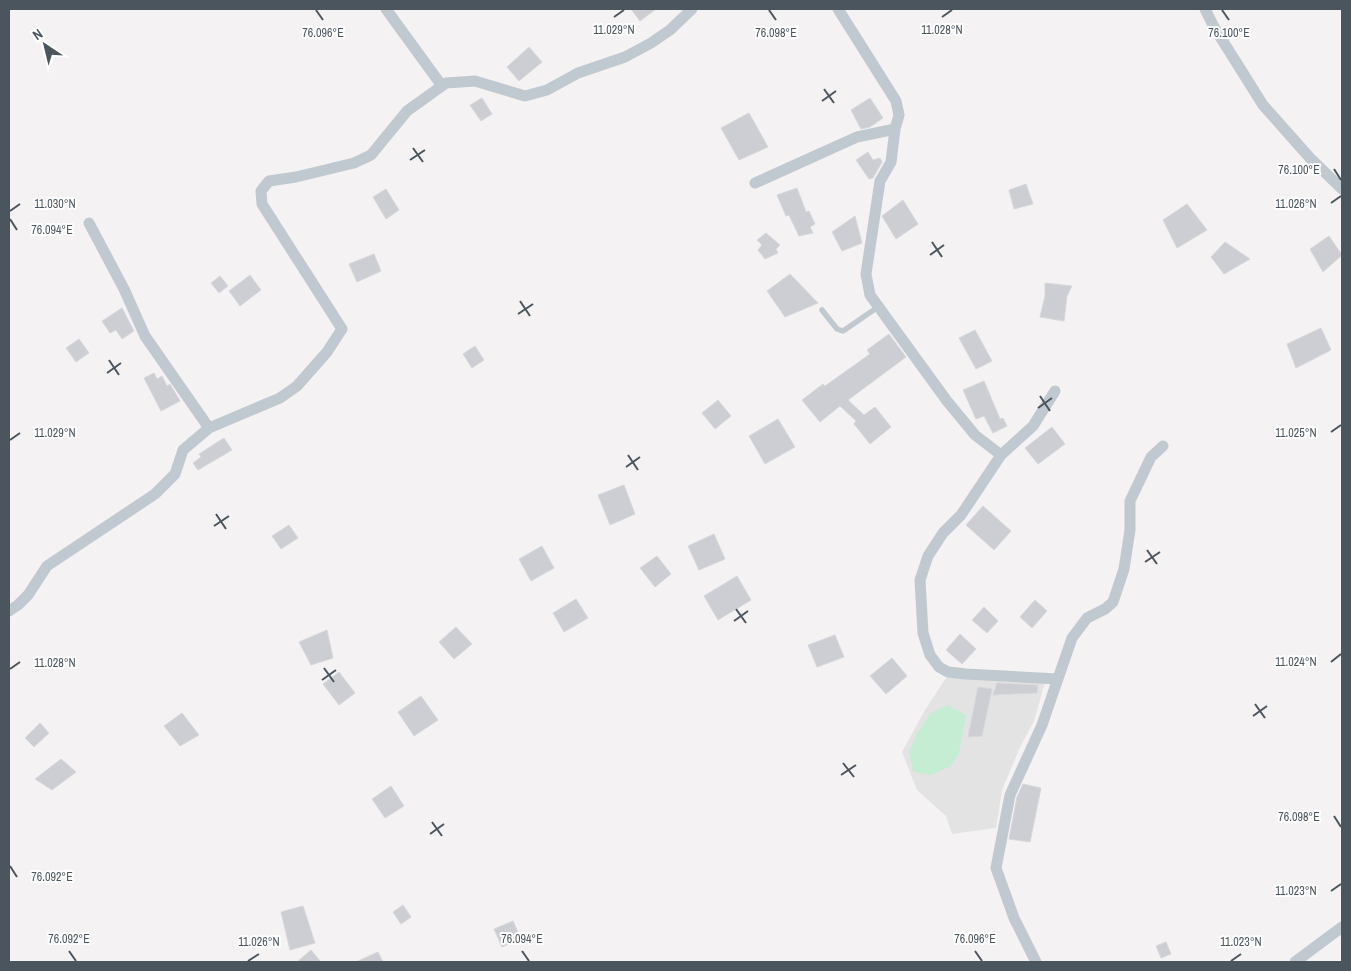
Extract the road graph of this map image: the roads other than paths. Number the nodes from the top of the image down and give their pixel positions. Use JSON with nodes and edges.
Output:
{"nodes":[{"id":1,"x":386,"y":9,"type":"edge"},
{"id":2,"x":692,"y":9,"type":"edge"},
{"id":3,"x":838,"y":9,"type":"edge"},
{"id":4,"x":1205,"y":9,"type":"edge"},
{"id":5,"x":442,"y":86,"type":"junction"},
{"id":6,"x":895,"y":129,"type":"junction"},
{"id":7,"x":754,"y":183,"type":"dead end"},
{"id":8,"x":1342,"y":189,"type":"edge"},
{"id":9,"x":89,"y":223,"type":"dead end"},
{"id":10,"x":878,"y":307,"type":"junction"},
{"id":11,"x":822,"y":310,"type":"dead end"},
{"id":12,"x":1055,"y":391,"type":"dead end"},
{"id":13,"x":209,"y":428,"type":"junction"},
{"id":14,"x":1163,"y":446,"type":"dead end"},
{"id":15,"x":1000,"y":456,"type":"junction"},
{"id":16,"x":9,"y":611,"type":"edge"},
{"id":17,"x":1058,"y":679,"type":"junction"},
{"id":18,"x":1342,"y":928,"type":"edge"},
{"id":19,"x":1036,"y":962,"type":"edge"},
{"id":20,"x":1295,"y":962,"type":"edge"}],
"edges":[{"from":1,"to":5,"type":"street"},
{"from":2,"to":5,"type":"street"},
{"from":3,"to":6,"type":"street"},
{"from":4,"to":8,"type":"street"},
{"from":5,"to":13,"type":"street"},
{"from":6,"to":7,"type":"street"},
{"from":6,"to":10,"type":"street"},
{"from":9,"to":13,"type":"street"},
{"from":10,"to":11,"type":"lane"},
{"from":10,"to":15,"type":"street"},
{"from":12,"to":15,"type":"street"},
{"from":13,"to":16,"type":"street"},
{"from":14,"to":17,"type":"street"},
{"from":15,"to":17,"type":"street"},
{"from":17,"to":19,"type":"street"},
{"from":18,"to":20,"type":"street"}]}
